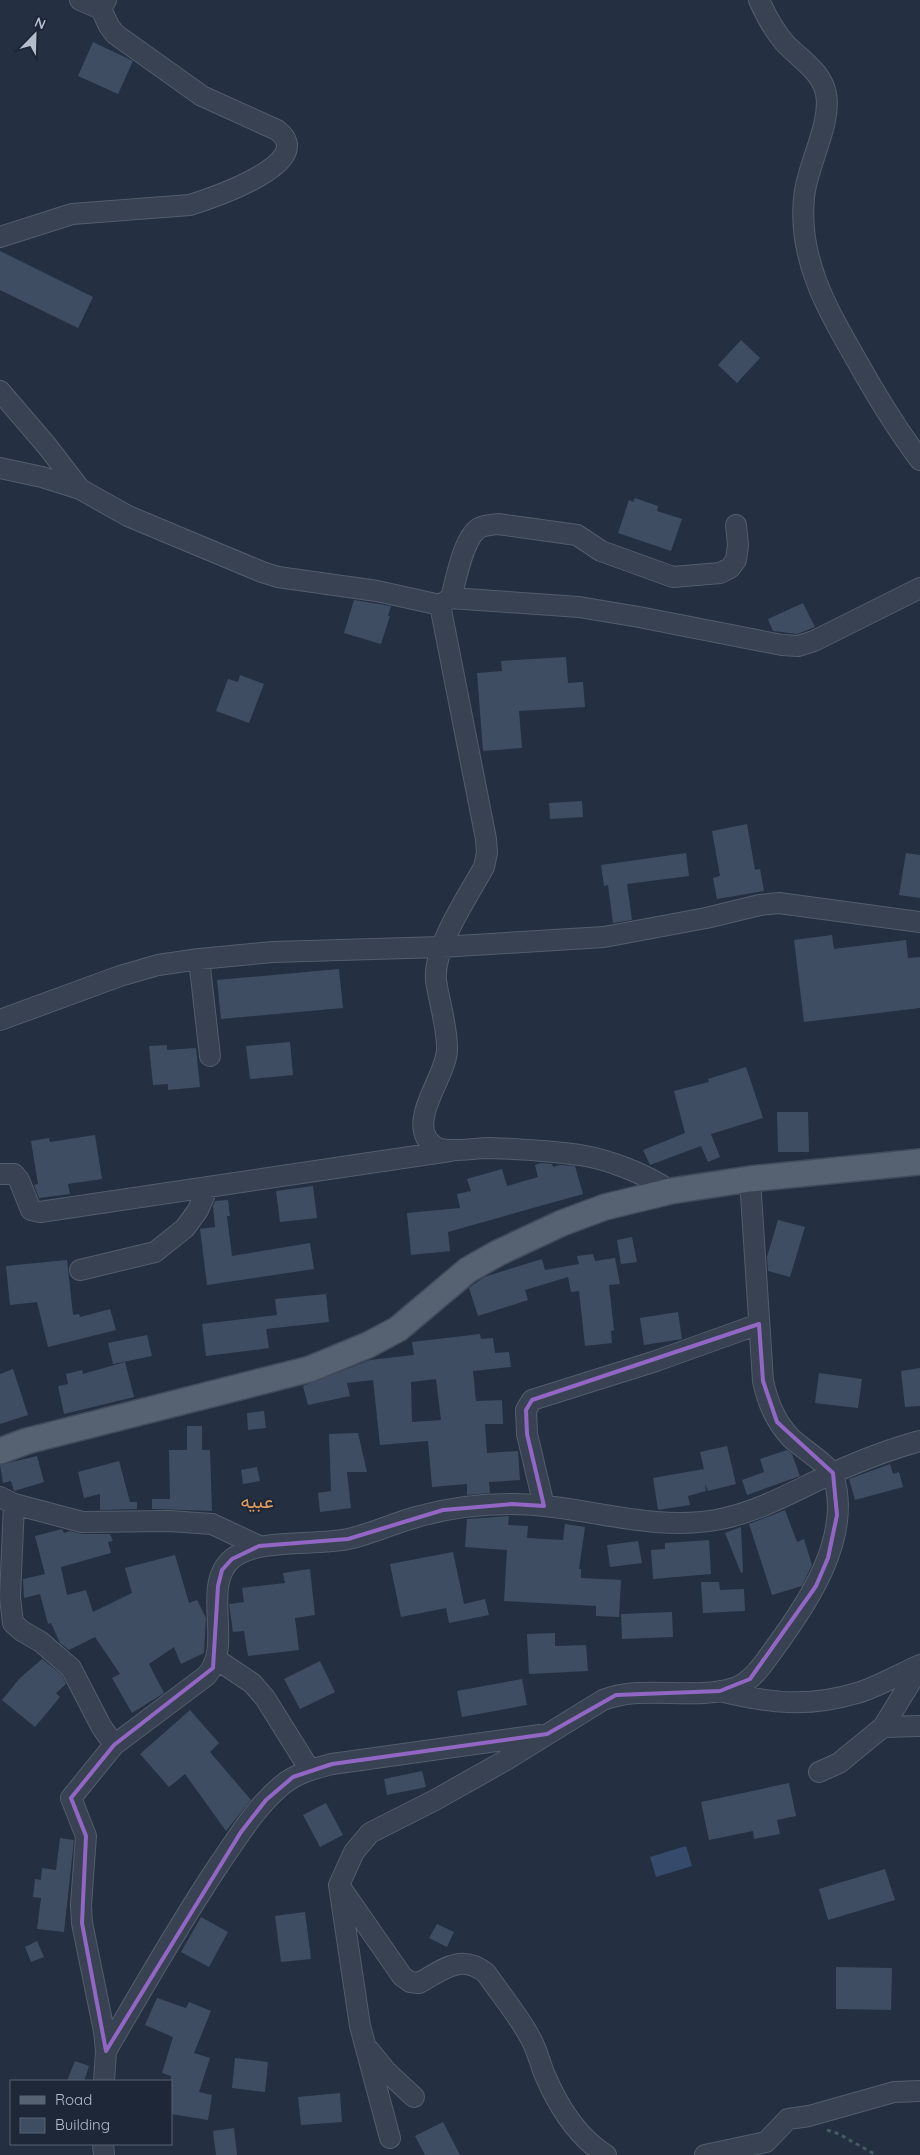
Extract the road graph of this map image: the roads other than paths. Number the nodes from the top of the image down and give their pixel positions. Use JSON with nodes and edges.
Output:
{"nodes":[{"id":1,"x":80,"y":0,"type":"edge"},
{"id":2,"x":759,"y":0,"type":"edge"},
{"id":3,"x":103,"y":4,"type":"edge"},
{"id":4,"x":0,"y":237,"type":"edge"},
{"id":5,"x":0,"y":392,"type":"edge"},
{"id":6,"x":920,"y":460,"type":"edge"},
{"id":7,"x":0,"y":468,"type":"edge"},
{"id":8,"x":80,"y":488,"type":"junction"},
{"id":9,"x":736,"y":525,"type":"dead end"},
{"id":10,"x":920,"y":588,"type":"edge"},
{"id":11,"x":446,"y":602,"type":"junction"},
{"id":12,"x":920,"y":922,"type":"edge"},
{"id":13,"x":441,"y":948,"type":"junction"},
{"id":14,"x":199,"y":959,"type":"junction"},
{"id":15,"x":0,"y":1020,"type":"edge"},
{"id":16,"x":210,"y":1056,"type":"dead end"},
{"id":17,"x":454,"y":1151,"type":"junction"},
{"id":18,"x":920,"y":1162,"type":"edge"},
{"id":19,"x":0,"y":1174,"type":"edge"},
{"id":20,"x":750,"y":1179,"type":"junction"},
{"id":21,"x":208,"y":1188,"type":"junction"},
{"id":22,"x":671,"y":1190,"type":"junction"},
{"id":23,"x":80,"y":1270,"type":"dead end"},
{"id":24,"x":759,"y":1324,"type":"junction"},
{"id":25,"x":920,"y":1441,"type":"edge"},
{"id":26,"x":0,"y":1451,"type":"edge"},
{"id":27,"x":833,"y":1473,"type":"junction"},
{"id":28,"x":7,"y":1500,"type":"edge"},
{"id":29,"x":544,"y":1506,"type":"junction"},
{"id":30,"x":259,"y":1546,"type":"junction"},
{"id":31,"x":216,"y":1659,"type":"junction"},
{"id":32,"x":920,"y":1666,"type":"edge"},
{"id":33,"x":720,"y":1691,"type":"junction"},
{"id":34,"x":920,"y":1726,"type":"edge"},
{"id":35,"x":883,"y":1727,"type":"junction"},
{"id":36,"x":547,"y":1734,"type":"junction"},
{"id":37,"x":114,"y":1745,"type":"junction"},
{"id":38,"x":310,"y":1770,"type":"junction"},
{"id":39,"x":819,"y":1772,"type":"dead end"},
{"id":40,"x":339,"y":1885,"type":"junction"},
{"id":41,"x":360,"y":2026,"type":"junction"},
{"id":42,"x":106,"y":2052,"type":"junction"},
{"id":43,"x":104,"y":2080,"type":"edge"},
{"id":44,"x":920,"y":2091,"type":"edge"},
{"id":45,"x":414,"y":2097,"type":"dead end"},
{"id":46,"x":390,"y":2138,"type":"dead end"},
{"id":47,"x":606,"y":2155,"type":"edge"},
{"id":48,"x":705,"y":2155,"type":"edge"}],
"edges":[{"from":1,"to":3,"type":"street"},
{"from":2,"to":6,"type":"street"},
{"from":3,"to":4,"type":"street"},
{"from":5,"to":8,"type":"street"},
{"from":7,"to":8,"type":"street"},
{"from":8,"to":11,"type":"street"},
{"from":9,"to":11,"type":"street"},
{"from":10,"to":11,"type":"street"},
{"from":11,"to":13,"type":"street"},
{"from":12,"to":13,"type":"street"},
{"from":13,"to":14,"type":"street"},
{"from":13,"to":17,"type":"street"},
{"from":14,"to":15,"type":"street"},
{"from":14,"to":16,"type":"street"},
{"from":17,"to":21,"type":"street"},
{"from":17,"to":22,"type":"street"},
{"from":18,"to":20,"type":"main road"},
{"from":19,"to":21,"type":"street"},
{"from":20,"to":22,"type":"main road"},
{"from":20,"to":24,"type":"street"},
{"from":21,"to":23,"type":"street"},
{"from":22,"to":26,"type":"main road"},
{"from":24,"to":27,"type":"street"},
{"from":24,"to":29,"type":"street"},
{"from":25,"to":27,"type":"street"},
{"from":27,"to":29,"type":"street"},
{"from":27,"to":33,"type":"street"},
{"from":28,"to":30,"type":"street"},
{"from":28,"to":37,"type":"street"},
{"from":29,"to":30,"type":"street"},
{"from":30,"to":31,"type":"street"},
{"from":31,"to":37,"type":"street"},
{"from":31,"to":38,"type":"street"},
{"from":32,"to":33,"type":"street"},
{"from":32,"to":35,"type":"street"},
{"from":33,"to":36,"type":"street"},
{"from":34,"to":35,"type":"street"},
{"from":35,"to":39,"type":"street"},
{"from":36,"to":38,"type":"street"},
{"from":36,"to":40,"type":"street"},
{"from":37,"to":42,"type":"street"},
{"from":38,"to":42,"type":"street"},
{"from":40,"to":41,"type":"street"},
{"from":40,"to":47,"type":"street"},
{"from":41,"to":45,"type":"street"},
{"from":41,"to":46,"type":"street"},
{"from":42,"to":43,"type":"street"},
{"from":44,"to":48,"type":"street"}]}
